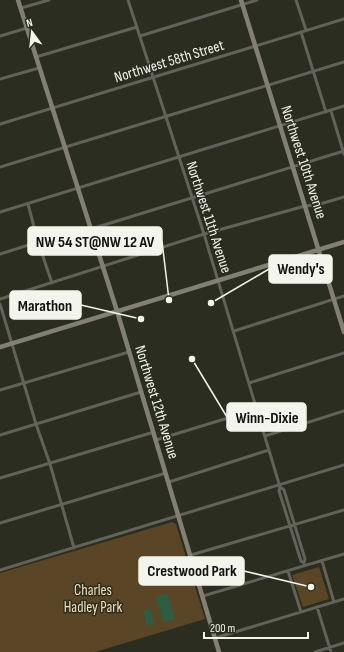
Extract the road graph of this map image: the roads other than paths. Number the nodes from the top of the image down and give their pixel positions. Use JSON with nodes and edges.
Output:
{"nodes":[{"id":1,"x":18,"y":0,"type":"edge"},
{"id":2,"x":49,"y":0,"type":"edge"},
{"id":3,"x":128,"y":0,"type":"edge"},
{"id":4,"x":258,"y":0,"type":"edge"},
{"id":5,"x":296,"y":0,"type":"edge"},
{"id":6,"x":241,"y":2,"type":"edge"},
{"id":7,"x":21,"y":8,"type":"junction"},
{"id":8,"x":344,"y":19,"type":"edge"},
{"id":9,"x":137,"y":27,"type":"junction"},
{"id":10,"x":27,"y":28,"type":"junction"},
{"id":11,"x":306,"y":30,"type":"junction"},
{"id":12,"x":301,"y":32,"type":"junction"},
{"id":13,"x":0,"y":36,"type":"edge"},
{"id":14,"x":140,"y":36,"type":"junction"},
{"id":15,"x":256,"y":46,"type":"junction"},
{"id":16,"x":36,"y":57,"type":"junction"},
{"id":17,"x":344,"y":62,"type":"edge"},
{"id":18,"x":39,"y":68,"type":"junction"},
{"id":19,"x":312,"y":72,"type":"junction"},
{"id":20,"x":154,"y":77,"type":"junction"},
{"id":21,"x":0,"y":80,"type":"edge"},
{"id":22,"x":267,"y":86,"type":"junction"},
{"id":23,"x":344,"y":106,"type":"edge"},
{"id":24,"x":52,"y":108,"type":"junction"},
{"id":25,"x":331,"y":111,"type":"junction"},
{"id":26,"x":326,"y":112,"type":"junction"},
{"id":27,"x":166,"y":117,"type":"junction"},
{"id":28,"x":0,"y":124,"type":"edge"},
{"id":29,"x":280,"y":127,"type":"junction"},
{"id":30,"x":65,"y":148,"type":"junction"},
{"id":31,"x":344,"y":152,"type":"edge"},
{"id":32,"x":179,"y":157,"type":"junction"},
{"id":33,"x":292,"y":167,"type":"junction"},
{"id":34,"x":0,"y":168,"type":"edge"},
{"id":35,"x":78,"y":188,"type":"junction"},
{"id":36,"x":192,"y":197,"type":"junction"},
{"id":37,"x":344,"y":197,"type":"edge"},
{"id":38,"x":28,"y":204,"type":"junction"},
{"id":39,"x":305,"y":206,"type":"junction"},
{"id":40,"x":0,"y":212,"type":"edge"},
{"id":41,"x":91,"y":229,"type":"junction"},
{"id":42,"x":204,"y":234,"type":"junction"},
{"id":43,"x":38,"y":242,"type":"junction"},
{"id":44,"x":344,"y":242,"type":"edge"},
{"id":45,"x":319,"y":250,"type":"junction"},
{"id":46,"x":0,"y":254,"type":"edge"},
{"id":47,"x":103,"y":267,"type":"junction"},
{"id":48,"x":218,"y":281,"type":"junction"},
{"id":49,"x":52,"y":283,"type":"junction"},
{"id":50,"x":344,"y":296,"type":"edge"},
{"id":51,"x":0,"y":299,"type":"edge"},
{"id":52,"x":334,"y":299,"type":"junction"},
{"id":53,"x":0,"y":304,"type":"edge"},
{"id":54,"x":117,"y":311,"type":"junction"},
{"id":55,"x":234,"y":331,"type":"junction"},
{"id":56,"x":344,"y":332,"type":"edge"},
{"id":57,"x":12,"y":343,"type":"junction"},
{"id":58,"x":0,"y":347,"type":"edge"},
{"id":59,"x":130,"y":352,"type":"junction"},
{"id":60,"x":344,"y":353,"type":"edge"},
{"id":61,"x":24,"y":383,"type":"junction"},
{"id":62,"x":249,"y":383,"type":"junction"},
{"id":63,"x":0,"y":390,"type":"edge"},
{"id":64,"x":141,"y":392,"type":"junction"},
{"id":65,"x":257,"y":409,"type":"junction"},
{"id":66,"x":344,"y":411,"type":"edge"},
{"id":67,"x":36,"y":424,"type":"junction"},
{"id":68,"x":154,"y":432,"type":"junction"},
{"id":69,"x":0,"y":435,"type":"edge"},
{"id":70,"x":265,"y":436,"type":"junction"},
{"id":71,"x":156,"y":440,"type":"junction"},
{"id":72,"x":269,"y":450,"type":"junction"},
{"id":73,"x":50,"y":464,"type":"junction"},
{"id":74,"x":344,"y":465,"type":"edge"},
{"id":75,"x":166,"y":472,"type":"junction"},
{"id":76,"x":0,"y":478,"type":"edge"},
{"id":77,"x":169,"y":482,"type":"junction"},
{"id":78,"x":280,"y":486,"type":"junction"},
{"id":79,"x":61,"y":504,"type":"junction"},
{"id":80,"x":344,"y":510,"type":"edge"},
{"id":81,"x":179,"y":515,"type":"junction"},
{"id":82,"x":0,"y":523,"type":"edge"},
{"id":83,"x":295,"y":524,"type":"junction"},
{"id":84,"x":290,"y":526,"type":"junction"},
{"id":85,"x":74,"y":548,"type":"junction"},
{"id":86,"x":344,"y":554,"type":"edge"},
{"id":87,"x":191,"y":556,"type":"junction"},
{"id":88,"x":322,"y":561,"type":"junction"},
{"id":89,"x":305,"y":564,"type":"junction"},
{"id":90,"x":0,"y":570,"type":"edge"},
{"id":91,"x":288,"y":571,"type":"junction"},
{"id":92,"x":203,"y":596,"type":"junction"},
{"id":93,"x":344,"y":599,"type":"edge"},
{"id":94,"x":334,"y":602,"type":"junction"},
{"id":95,"x":317,"y":607,"type":"junction"},
{"id":96,"x":300,"y":612,"type":"junction"},
{"id":97,"x":215,"y":638,"type":"junction"},
{"id":98,"x":344,"y":644,"type":"edge"},
{"id":99,"x":330,"y":648,"type":"junction"},
{"id":100,"x":219,"y":652,"type":"edge"},
{"id":101,"x":315,"y":652,"type":"edge"},
{"id":102,"x":331,"y":652,"type":"edge"}],
"edges":[{"from":1,"to":7,"type":"main road","name":"Northwest 12th Avenue"},
{"from":2,"to":7,"type":"street"},
{"from":3,"to":9,"type":"street","name":"Northwest 11th Avenue"},
{"from":4,"to":6,"type":"street"},
{"from":5,"to":11,"type":"street"},
{"from":6,"to":14,"type":"street"},
{"from":6,"to":15,"type":"main road","name":"Northwest 10th Avenue"},
{"from":7,"to":10,"type":"main road","name":"Northwest 12th Avenue"},
{"from":8,"to":11,"type":"street","name":"Northwest 58th Street"},
{"from":9,"to":14,"type":"street","name":"Northwest 11th Avenue"},
{"from":9,"to":16,"type":"street"},
{"from":10,"to":13,"type":"street"},
{"from":10,"to":16,"type":"main road","name":"Northwest 12th Avenue"},
{"from":11,"to":12,"type":"street","name":"Northwest 58th Street"},
{"from":12,"to":15,"type":"street","name":"Northwest 58th Street"},
{"from":12,"to":19,"type":"street"},
{"from":14,"to":20,"type":"street","name":"Northwest 11th Avenue"},
{"from":15,"to":20,"type":"street","name":"Northwest 58th Street"},
{"from":15,"to":22,"type":"main road","name":"Northwest 10th Avenue"},
{"from":16,"to":18,"type":"main road","name":"Northwest 12th Avenue"},
{"from":17,"to":19,"type":"street"},
{"from":18,"to":21,"type":"street"},
{"from":18,"to":24,"type":"main road","name":"Northwest 12th Avenue"},
{"from":19,"to":22,"type":"street"},
{"from":19,"to":26,"type":"street"},
{"from":20,"to":24,"type":"street","name":"Northwest 58th Street"},
{"from":20,"to":27,"type":"street","name":"Northwest 11th Avenue"},
{"from":22,"to":27,"type":"street"},
{"from":22,"to":29,"type":"main road","name":"Northwest 10th Avenue"},
{"from":23,"to":25,"type":"street"},
{"from":24,"to":28,"type":"street","name":"Northwest 58th Street"},
{"from":24,"to":30,"type":"main road","name":"Northwest 12th Avenue"},
{"from":25,"to":26,"type":"street"},
{"from":25,"to":31,"type":"street"},
{"from":26,"to":29,"type":"street"},
{"from":27,"to":30,"type":"street"},
{"from":27,"to":32,"type":"street","name":"Northwest 11th Avenue"},
{"from":29,"to":32,"type":"street"},
{"from":29,"to":33,"type":"main road","name":"Northwest 10th Avenue"},
{"from":30,"to":34,"type":"street"},
{"from":30,"to":35,"type":"main road","name":"Northwest 12th Avenue"},
{"from":31,"to":33,"type":"street"},
{"from":32,"to":35,"type":"street"},
{"from":32,"to":36,"type":"street","name":"Northwest 11th Avenue"},
{"from":33,"to":36,"type":"street"},
{"from":33,"to":39,"type":"main road","name":"Northwest 10th Avenue"},
{"from":35,"to":38,"type":"street"},
{"from":35,"to":41,"type":"main road","name":"Northwest 12th Avenue"},
{"from":36,"to":41,"type":"street"},
{"from":36,"to":42,"type":"street","name":"Northwest 11th Avenue"},
{"from":37,"to":39,"type":"street"},
{"from":38,"to":40,"type":"street"},
{"from":38,"to":43,"type":"street"},
{"from":39,"to":42,"type":"street"},
{"from":39,"to":45,"type":"main road","name":"Northwest 10th Avenue"},
{"from":41,"to":47,"type":"main road","name":"Northwest 12th Avenue"},
{"from":42,"to":47,"type":"street"},
{"from":42,"to":48,"type":"street","name":"Northwest 11th Avenue"},
{"from":43,"to":46,"type":"street"},
{"from":43,"to":49,"type":"street"},
{"from":44,"to":45,"type":"main road"},
{"from":45,"to":48,"type":"main road"},
{"from":45,"to":52,"type":"main road","name":"Northwest 10th Avenue"},
{"from":47,"to":49,"type":"street"},
{"from":47,"to":54,"type":"main road","name":"Northwest 12th Avenue"},
{"from":48,"to":54,"type":"main road"},
{"from":48,"to":55,"type":"street","name":"Northwest 11th Avenue"},
{"from":49,"to":51,"type":"street"},
{"from":50,"to":52,"type":"street"},
{"from":52,"to":55,"type":"street"},
{"from":52,"to":56,"type":"main road","name":"Northwest 10th Avenue"},
{"from":53,"to":57,"type":"street"},
{"from":54,"to":57,"type":"main road"},
{"from":54,"to":59,"type":"main road","name":"Northwest 12th Avenue"},
{"from":55,"to":62,"type":"street","name":"Northwest 11th Avenue"},
{"from":57,"to":58,"type":"main road"},
{"from":57,"to":61,"type":"street"},
{"from":59,"to":61,"type":"street"},
{"from":59,"to":64,"type":"main road","name":"Northwest 12th Avenue"},
{"from":60,"to":62,"type":"street"},
{"from":61,"to":63,"type":"street"},
{"from":61,"to":67,"type":"street"},
{"from":62,"to":65,"type":"street","name":"Northwest 11th Avenue"},
{"from":64,"to":67,"type":"street"},
{"from":64,"to":68,"type":"main road","name":"Northwest 12th Avenue"},
{"from":65,"to":70,"type":"street","name":"Northwest 11th Avenue"},
{"from":65,"to":71,"type":"street"},
{"from":66,"to":70,"type":"street"},
{"from":67,"to":69,"type":"street"},
{"from":67,"to":73,"type":"street"},
{"from":68,"to":71,"type":"main road","name":"Northwest 12th Avenue"},
{"from":68,"to":73,"type":"street"},
{"from":70,"to":72,"type":"street","name":"Northwest 11th Avenue"},
{"from":71,"to":75,"type":"main road","name":"Northwest 12th Avenue"},
{"from":72,"to":77,"type":"street"},
{"from":72,"to":78,"type":"street","name":"Northwest 11th Avenue"},
{"from":73,"to":76,"type":"street"},
{"from":73,"to":79,"type":"street"},
{"from":74,"to":78,"type":"street"},
{"from":75,"to":77,"type":"main road","name":"Northwest 12th Avenue"},
{"from":75,"to":79,"type":"street"},
{"from":77,"to":81,"type":"main road","name":"Northwest 12th Avenue"},
{"from":78,"to":81,"type":"street"},
{"from":78,"to":83,"type":"street","name":"Northwest 11th Avenue"},
{"from":78,"to":84,"type":"street","name":"Northwest 11th Avenue"},
{"from":79,"to":82,"type":"street"},
{"from":79,"to":85,"type":"street"},
{"from":80,"to":83,"type":"street"},
{"from":81,"to":85,"type":"street"},
{"from":81,"to":87,"type":"main road","name":"Northwest 12th Avenue"},
{"from":83,"to":84,"type":"street"},
{"from":83,"to":89,"type":"street","name":"Northwest 11th Avenue"},
{"from":84,"to":87,"type":"street"},
{"from":84,"to":89,"type":"street","name":"Northwest 11th Avenue"},
{"from":85,"to":90,"type":"street"},
{"from":86,"to":88,"type":"street"},
{"from":87,"to":92,"type":"main road","name":"Northwest 12th Avenue"},
{"from":88,"to":89,"type":"street"},
{"from":88,"to":94,"type":"street"},
{"from":89,"to":91,"type":"street"},
{"from":91,"to":92,"type":"street"},
{"from":91,"to":96,"type":"street"},
{"from":92,"to":97,"type":"main road","name":"Northwest 12th Avenue"},
{"from":93,"to":94,"type":"street"},
{"from":94,"to":95,"type":"street"},
{"from":95,"to":96,"type":"street"},
{"from":95,"to":99,"type":"street"},
{"from":96,"to":97,"type":"street"},
{"from":97,"to":100,"type":"main road","name":"Northwest 12th Avenue"},
{"from":98,"to":99,"type":"street"},
{"from":99,"to":101,"type":"street"},
{"from":99,"to":102,"type":"street"}]}
